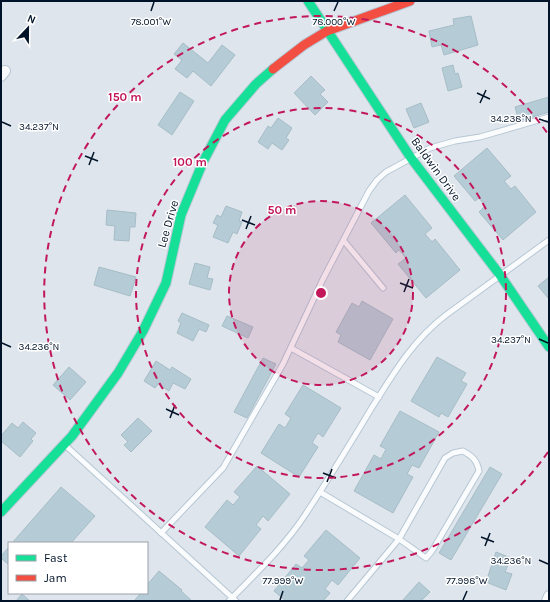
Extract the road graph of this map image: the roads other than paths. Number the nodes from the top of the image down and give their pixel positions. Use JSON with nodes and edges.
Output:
{"nodes":[{"id":1,"x":308,"y":1,"type":"edge"},
{"id":2,"x":410,"y":1,"type":"edge"},
{"id":3,"x":327,"y":31,"type":"junction"},
{"id":4,"x":549,"y":117,"type":"edge"},
{"id":5,"x":411,"y":158,"type":"junction"},
{"id":6,"x":549,"y":240,"type":"edge"},
{"id":7,"x":344,"y":241,"type":"junction"},
{"id":8,"x":500,"y":275,"type":"junction"},
{"id":9,"x":383,"y":288,"type":"dead end"},
{"id":10,"x":549,"y":347,"type":"edge"},
{"id":11,"x":291,"y":348,"type":"junction"},
{"id":12,"x":379,"y":397,"type":"junction"},
{"id":13,"x":65,"y":445,"type":"junction"},
{"id":14,"x":320,"y":492,"type":"junction"},
{"id":15,"x":1,"y":512,"type":"edge"},
{"id":16,"x":161,"y":533,"type":"junction"},
{"id":17,"x":399,"y":539,"type":"junction"},
{"id":18,"x":549,"y":596,"type":"edge"},
{"id":19,"x":232,"y":600,"type":"edge"},
{"id":20,"x":347,"y":601,"type":"edge"},
{"id":21,"x":547,"y":601,"type":"edge"}],
"edges":[{"from":1,"to":3,"type":"street","name":"Baldwin Drive"},
{"from":2,"to":3,"type":"street","name":"Lee Drive"},
{"from":3,"to":5,"type":"street","name":"Baldwin Drive"},
{"from":3,"to":13,"type":"street","name":"Lee Drive"},
{"from":4,"to":5,"type":"lane"},
{"from":5,"to":7,"type":"lane"},
{"from":5,"to":8,"type":"street","name":"Baldwin Drive"},
{"from":6,"to":8,"type":"lane"},
{"from":7,"to":9,"type":"lane"},
{"from":7,"to":11,"type":"lane"},
{"from":8,"to":10,"type":"street","name":"Baldwin Drive"},
{"from":8,"to":12,"type":"lane"},
{"from":11,"to":12,"type":"lane"},
{"from":11,"to":16,"type":"lane"},
{"from":12,"to":14,"type":"lane"},
{"from":13,"to":15,"type":"street","name":"Lee Drive"},
{"from":13,"to":16,"type":"lane"},
{"from":14,"to":17,"type":"lane"},
{"from":14,"to":19,"type":"lane"},
{"from":16,"to":19,"type":"lane"},
{"from":17,"to":17,"type":"lane"},
{"from":17,"to":20,"type":"lane"},
{"from":18,"to":21,"type":"street"}]}
